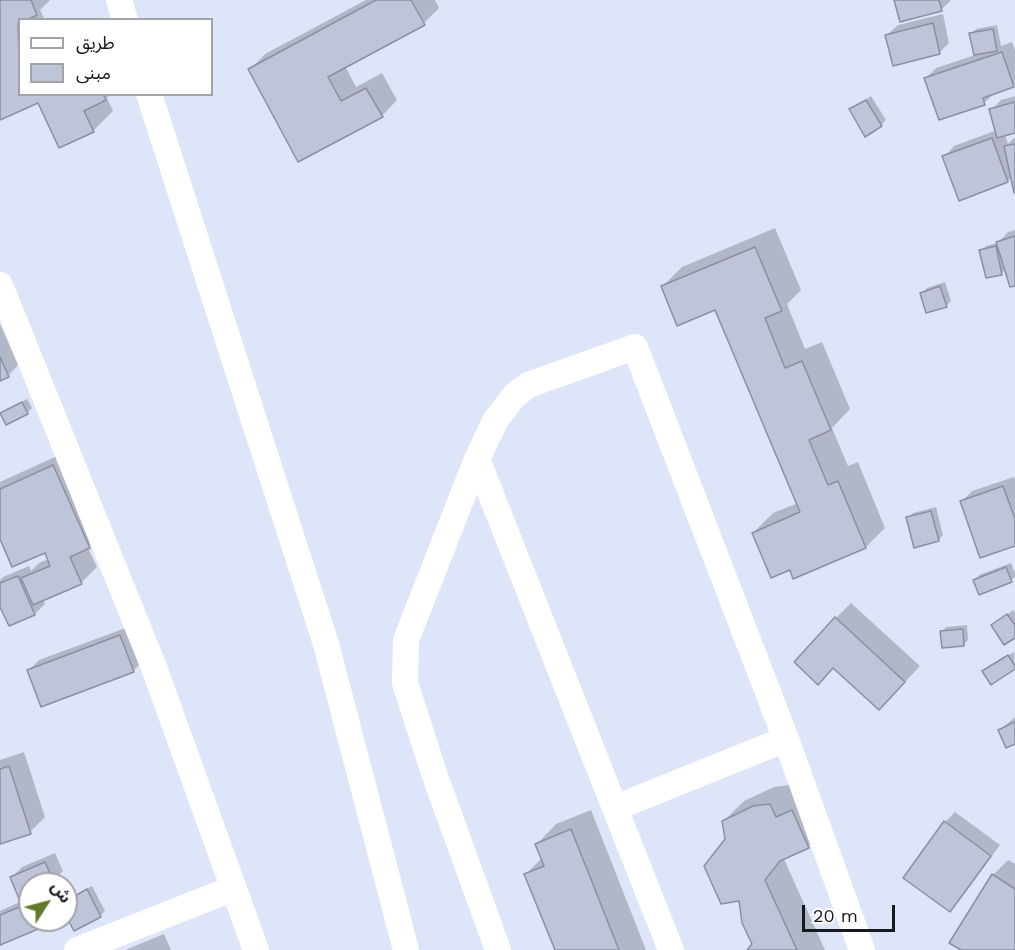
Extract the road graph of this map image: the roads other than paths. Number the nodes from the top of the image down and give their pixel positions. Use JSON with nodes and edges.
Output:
{"nodes":[{"id":1,"x":119,"y":0,"type":"edge"},
{"id":2,"x":125,"y":18,"type":"edge"},
{"id":3,"x":150,"y":96,"type":"edge"},
{"id":4,"x":0,"y":285,"type":"edge"},
{"id":5,"x":477,"y":459,"type":"junction"},
{"id":6,"x":786,"y":739,"type":"junction"},
{"id":7,"x":615,"y":808,"type":"junction"},
{"id":8,"x":234,"y":888,"type":"junction"},
{"id":9,"x":77,"y":950,"type":"edge"},
{"id":10,"x":256,"y":950,"type":"edge"},
{"id":11,"x":406,"y":950,"type":"edge"},
{"id":12,"x":498,"y":950,"type":"edge"},
{"id":13,"x":671,"y":950,"type":"edge"},
{"id":14,"x":862,"y":950,"type":"edge"}],
"edges":[{"from":1,"to":2,"type":"street"},
{"from":3,"to":11,"type":"street"},
{"from":4,"to":8,"type":"street"},
{"from":5,"to":6,"type":"street"},
{"from":5,"to":7,"type":"street"},
{"from":5,"to":12,"type":"street"},
{"from":6,"to":7,"type":"street"},
{"from":6,"to":14,"type":"street"},
{"from":7,"to":13,"type":"street"},
{"from":8,"to":9,"type":"street"},
{"from":8,"to":10,"type":"street"}]}
